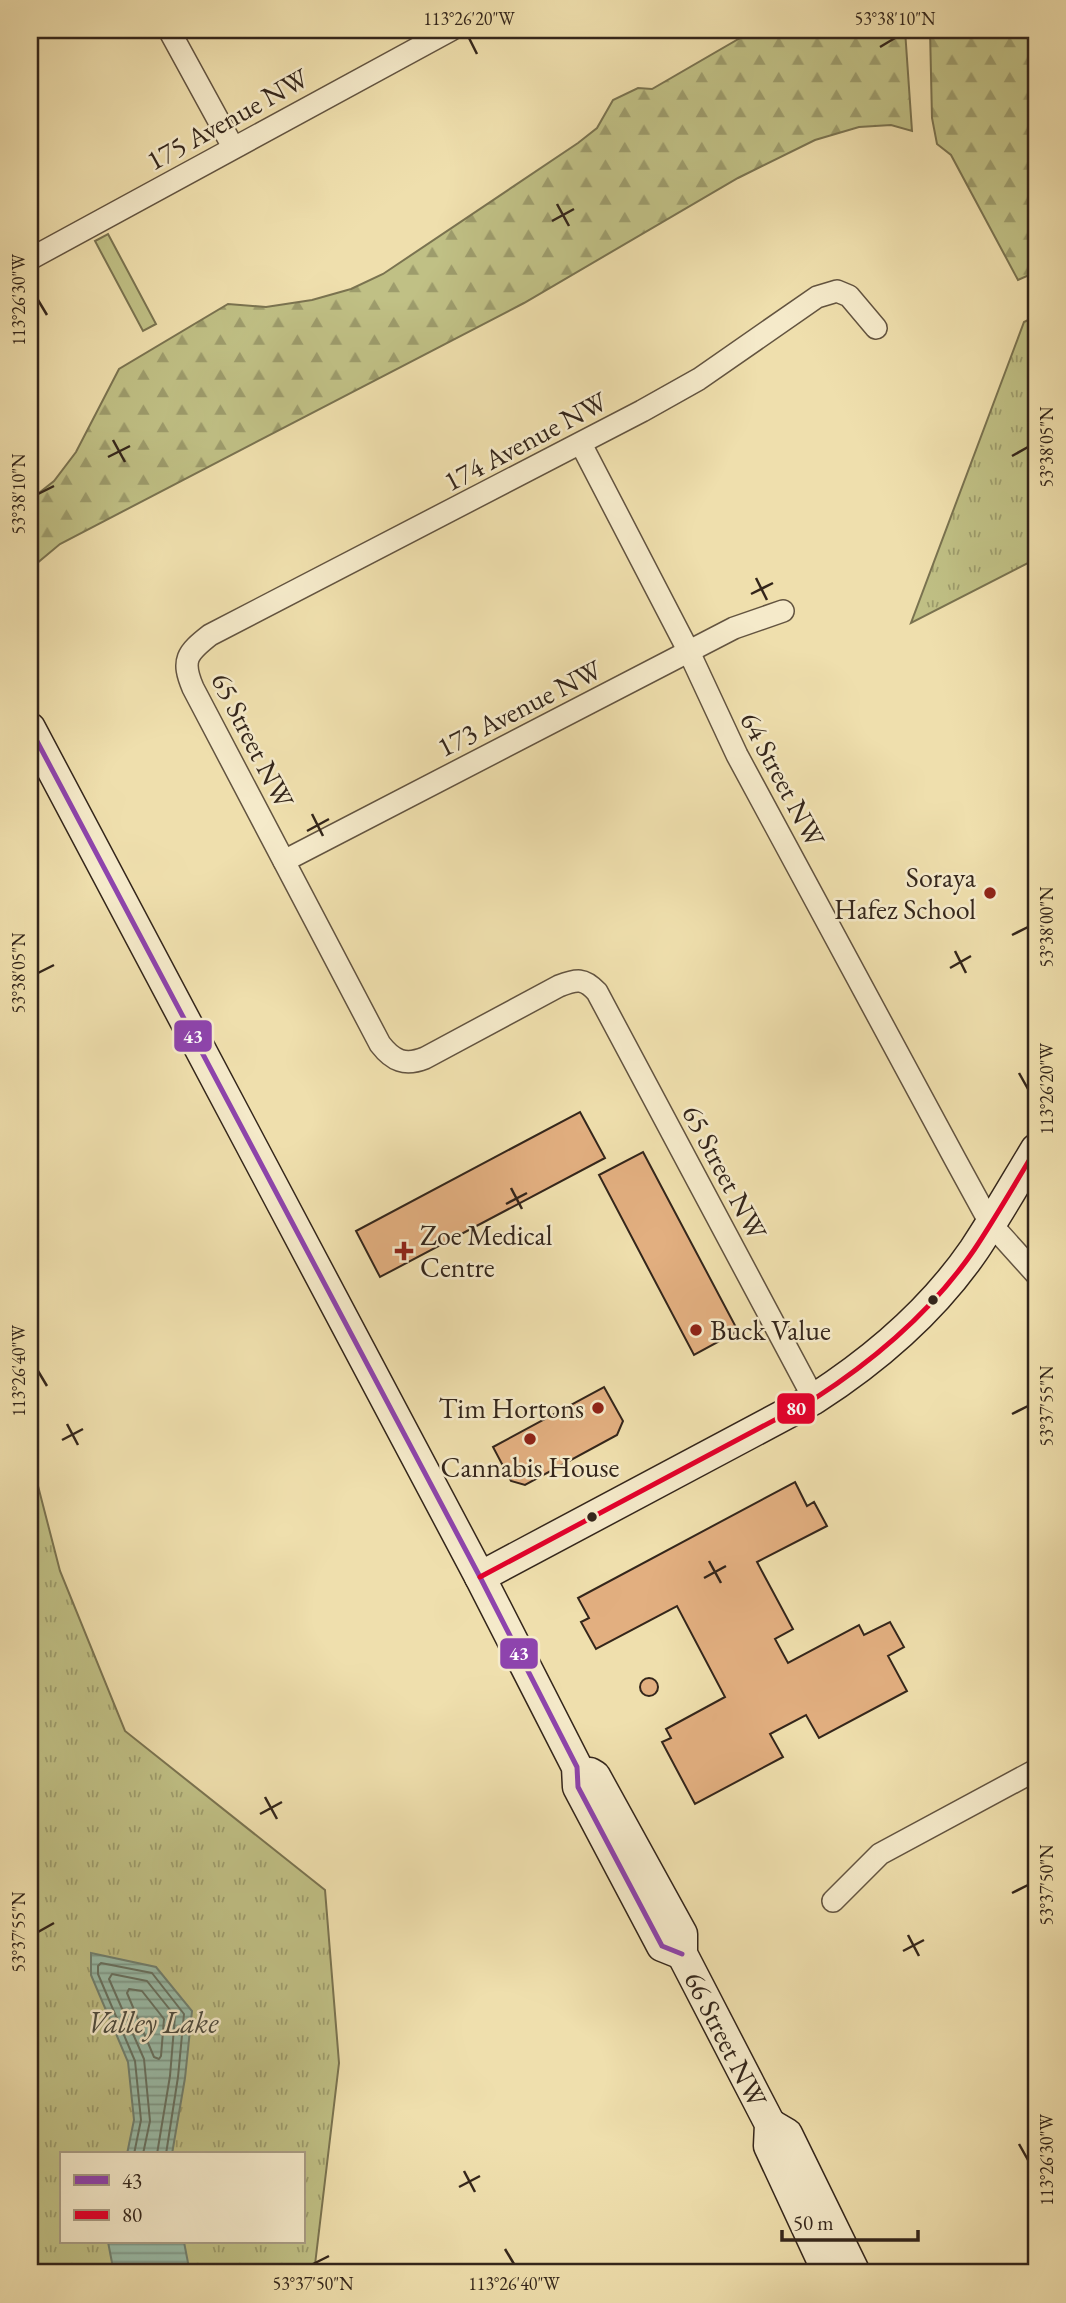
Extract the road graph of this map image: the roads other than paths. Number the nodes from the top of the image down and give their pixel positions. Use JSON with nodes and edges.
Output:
{"nodes":[{"id":1,"x":169,"y":30,"type":"edge"},
{"id":2,"x":445,"y":31,"type":"edge"},
{"id":3,"x":233,"y":147,"type":"junction"},
{"id":4,"x":30,"y":259,"type":"edge"},
{"id":5,"x":876,"y":328,"type":"dead end"},
{"id":6,"x":581,"y":444,"type":"junction"},
{"id":7,"x":783,"y":611,"type":"dead end"},
{"id":8,"x":689,"y":652,"type":"junction"},
{"id":9,"x":186,"y":660,"type":"joint"},
{"id":10,"x":30,"y":727,"type":"edge"},
{"id":11,"x":284,"y":861,"type":"junction"},
{"id":12,"x":1036,"y":1149,"type":"edge"},
{"id":13,"x":990,"y":1223,"type":"junction"},
{"id":14,"x":1036,"y":1274,"type":"edge"},
{"id":15,"x":814,"y":1399,"type":"junction"},
{"id":16,"x":480,"y":1577,"type":"junction"},
{"id":17,"x":1036,"y":1770,"type":"edge"},
{"id":18,"x":833,"y":1901,"type":"dead end"},
{"id":19,"x":770,"y":2124,"type":"junction"},
{"id":20,"x":828,"y":2273,"type":"edge"},
{"id":21,"x":855,"y":2273,"type":"edge"}],
"edges":[{"from":1,"to":3,"type":"street"},
{"from":2,"to":3,"type":"street","name":"175 Avenue NW"},
{"from":3,"to":4,"type":"street","name":"175 Avenue NW"},
{"from":5,"to":6,"type":"street","name":"174 Avenue NW"},
{"from":6,"to":8,"type":"street","name":"64 Street NW"},
{"from":6,"to":9,"type":"street","name":"174 Avenue NW"},
{"from":7,"to":8,"type":"street","name":"173 Avenue NW"},
{"from":8,"to":11,"type":"street","name":"173 Avenue NW"},
{"from":8,"to":13,"type":"street","name":"64 Street NW"},
{"from":9,"to":11,"type":"street","name":"65 Street NW"},
{"from":10,"to":16,"type":"main road","name":"66 Street NW"},
{"from":11,"to":15,"type":"street","name":"65 Street NW"},
{"from":12,"to":13,"type":"main road"},
{"from":13,"to":14,"type":"street","name":"64 Street NW"},
{"from":13,"to":15,"type":"main road"},
{"from":15,"to":16,"type":"main road"},
{"from":16,"to":19,"type":"main road","name":"66 Street NW"},
{"from":17,"to":18,"type":"street"},
{"from":19,"to":20,"type":"main road","name":"66 Street NW"},
{"from":19,"to":21,"type":"main road","name":"66 Street NW"}]}
